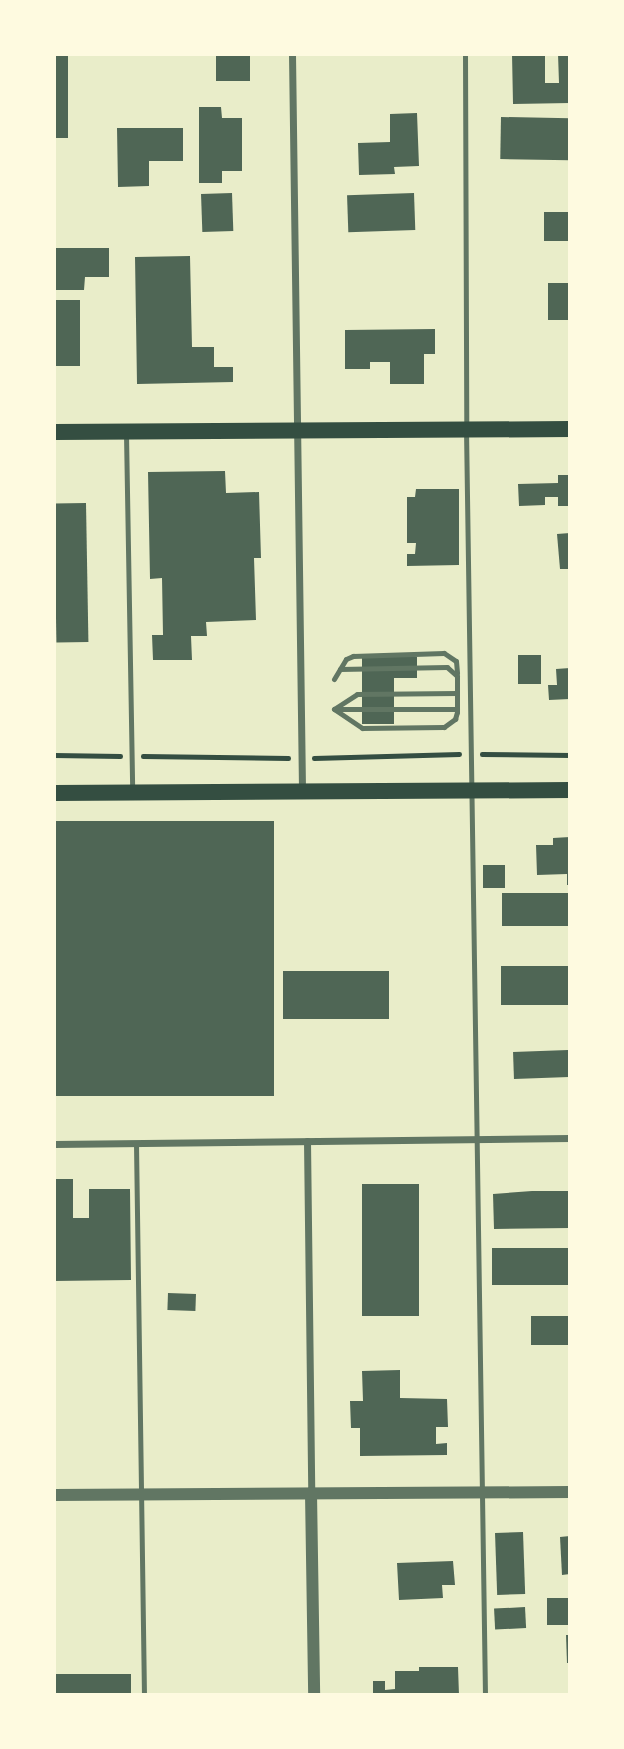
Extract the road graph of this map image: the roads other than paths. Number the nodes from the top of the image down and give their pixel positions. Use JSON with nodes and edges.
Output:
{"nodes":[{"id":1,"x":292,"y":54,"type":"edge"},
{"id":2,"x":465,"y":54,"type":"edge"},
{"id":3,"x":466,"y":429,"type":"junction"},
{"id":4,"x":570,"y":429,"type":"edge"},
{"id":5,"x":297,"y":430,"type":"junction"},
{"id":6,"x":126,"y":431,"type":"junction"},
{"id":7,"x":54,"y":432,"type":"edge"},
{"id":8,"x":340,"y":669,"type":"junction"},
{"id":9,"x":457,"y":677,"type":"junction"},
{"id":10,"x":334,"y":679,"type":"dead end"},
{"id":11,"x":457,"y":693,"type":"junction"},
{"id":12,"x":334,"y":709,"type":"junction"},
{"id":13,"x":457,"y":709,"type":"junction"},
{"id":14,"x":473,"y":790,"type":"junction"},
{"id":15,"x":570,"y":790,"type":"edge"},
{"id":16,"x":302,"y":791,"type":"junction"},
{"id":17,"x":54,"y":793,"type":"edge"},
{"id":18,"x":132,"y":793,"type":"junction"},
{"id":19,"x":570,"y":1138,"type":"edge"},
{"id":20,"x":478,"y":1139,"type":"junction"},
{"id":21,"x":307,"y":1141,"type":"junction"},
{"id":22,"x":54,"y":1144,"type":"edge"},
{"id":23,"x":136,"y":1144,"type":"junction"},
{"id":24,"x":481,"y":1492,"type":"junction"},
{"id":25,"x":570,"y":1492,"type":"edge"},
{"id":26,"x":311,"y":1493,"type":"junction"},
{"id":27,"x":142,"y":1494,"type":"junction"},
{"id":28,"x":54,"y":1495,"type":"edge"},
{"id":29,"x":144,"y":1695,"type":"edge"},
{"id":30,"x":313,"y":1695,"type":"edge"},
{"id":31,"x":485,"y":1695,"type":"edge"}],
"edges":[{"from":1,"to":5,"type":"street"},
{"from":2,"to":3,"type":"lane"},
{"from":3,"to":4,"type":"main road"},
{"from":3,"to":5,"type":"main road"},
{"from":3,"to":14,"type":"lane"},
{"from":5,"to":6,"type":"main road"},
{"from":5,"to":16,"type":"street"},
{"from":6,"to":7,"type":"main road"},
{"from":6,"to":18,"type":"lane"},
{"from":8,"to":9,"type":"lane"},
{"from":8,"to":9,"type":"lane"},
{"from":8,"to":10,"type":"lane"},
{"from":9,"to":11,"type":"lane"},
{"from":11,"to":12,"type":"lane"},
{"from":11,"to":13,"type":"lane"},
{"from":12,"to":13,"type":"lane"},
{"from":12,"to":13,"type":"lane"},
{"from":14,"to":15,"type":"main road"},
{"from":14,"to":16,"type":"main road"},
{"from":14,"to":20,"type":"lane"},
{"from":16,"to":18,"type":"main road"},
{"from":17,"to":18,"type":"main road"},
{"from":19,"to":20,"type":"street"},
{"from":20,"to":21,"type":"street"},
{"from":20,"to":24,"type":"lane"},
{"from":21,"to":23,"type":"street"},
{"from":21,"to":26,"type":"street"},
{"from":22,"to":23,"type":"street"},
{"from":23,"to":27,"type":"lane"},
{"from":24,"to":25,"type":"street"},
{"from":24,"to":26,"type":"street"},
{"from":24,"to":31,"type":"lane"},
{"from":26,"to":27,"type":"street"},
{"from":26,"to":30,"type":"street"},
{"from":27,"to":28,"type":"street"},
{"from":27,"to":29,"type":"lane"}]}
